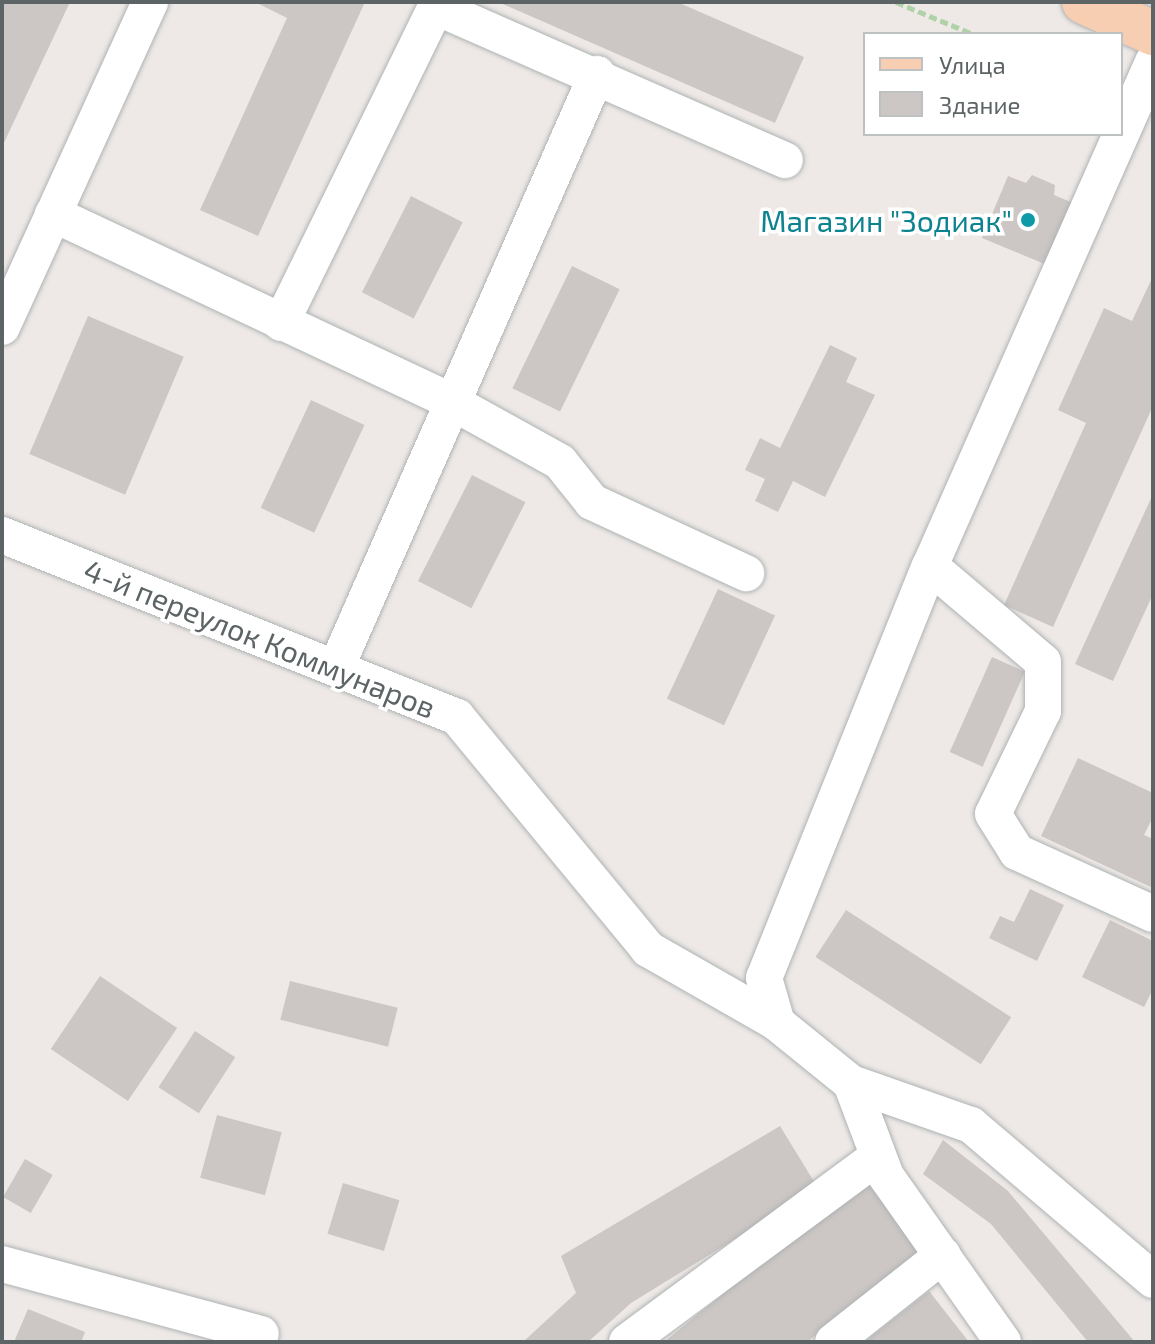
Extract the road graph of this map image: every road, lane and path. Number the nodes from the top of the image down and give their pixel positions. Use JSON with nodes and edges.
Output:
{"nodes":[{"id":1,"x":150,"y":2,"type":"edge"},
{"id":2,"x":896,"y":2,"type":"edge"},
{"id":3,"x":1084,"y":2,"type":"edge"},
{"id":4,"x":968,"y":32,"type":"edge"},
{"id":5,"x":1153,"y":33,"type":"edge"},
{"id":6,"x":1153,"y":62,"type":"edge"},
{"id":7,"x":597,"y":74,"type":"junction"},
{"id":8,"x":1123,"y":130,"type":"edge"},
{"id":9,"x":1120,"y":136,"type":"edge"},
{"id":10,"x":785,"y":160,"type":"dead end"},
{"id":11,"x":53,"y":214,"type":"junction"},
{"id":12,"x":281,"y":323,"type":"junction"},
{"id":13,"x":2,"y":327,"type":"edge"},
{"id":14,"x":450,"y":401,"type":"junction"},
{"id":15,"x":2,"y":535,"type":"edge"},
{"id":16,"x":930,"y":566,"type":"junction"},
{"id":17,"x":746,"y":573,"type":"dead end"},
{"id":18,"x":336,"y":668,"type":"junction"},
{"id":19,"x":1153,"y":914,"type":"edge"},
{"id":20,"x":777,"y":1023,"type":"junction"},
{"id":21,"x":851,"y":1083,"type":"junction"},
{"id":22,"x":878,"y":1156,"type":"junction"},
{"id":23,"x":943,"y":1255,"type":"junction"},
{"id":24,"x":2,"y":1264,"type":"edge"},
{"id":25,"x":1153,"y":1280,"type":"edge"},
{"id":26,"x":261,"y":1334,"type":"dead end"},
{"id":27,"x":627,"y":1342,"type":"edge"},
{"id":28,"x":833,"y":1342,"type":"edge"},
{"id":29,"x":1003,"y":1342,"type":"edge"}],
"edges":[{"from":1,"to":11,"type":"street"},
{"from":2,"to":4,"type":"path"},
{"from":3,"to":5,"type":"main road"},
{"from":6,"to":8,"type":"street"},
{"from":7,"to":10,"type":"street"},
{"from":7,"to":12,"type":"street"},
{"from":7,"to":14,"type":"street"},
{"from":9,"to":16,"type":"street"},
{"from":11,"to":12,"type":"street"},
{"from":11,"to":13,"type":"street"},
{"from":12,"to":14,"type":"street"},
{"from":14,"to":17,"type":"street"},
{"from":14,"to":18,"type":"street"},
{"from":15,"to":18,"type":"street","name":"4-й переулок Коммунаров"},
{"from":16,"to":19,"type":"street"},
{"from":16,"to":20,"type":"street"},
{"from":18,"to":20,"type":"street","name":"4-й переулок Коммунаров"},
{"from":20,"to":21,"type":"street","name":"4-й переулок Коммунаров"},
{"from":21,"to":22,"type":"street"},
{"from":21,"to":25,"type":"street"},
{"from":22,"to":23,"type":"street"},
{"from":22,"to":27,"type":"street"},
{"from":23,"to":28,"type":"street"},
{"from":23,"to":29,"type":"street"},
{"from":24,"to":26,"type":"street"}]}
